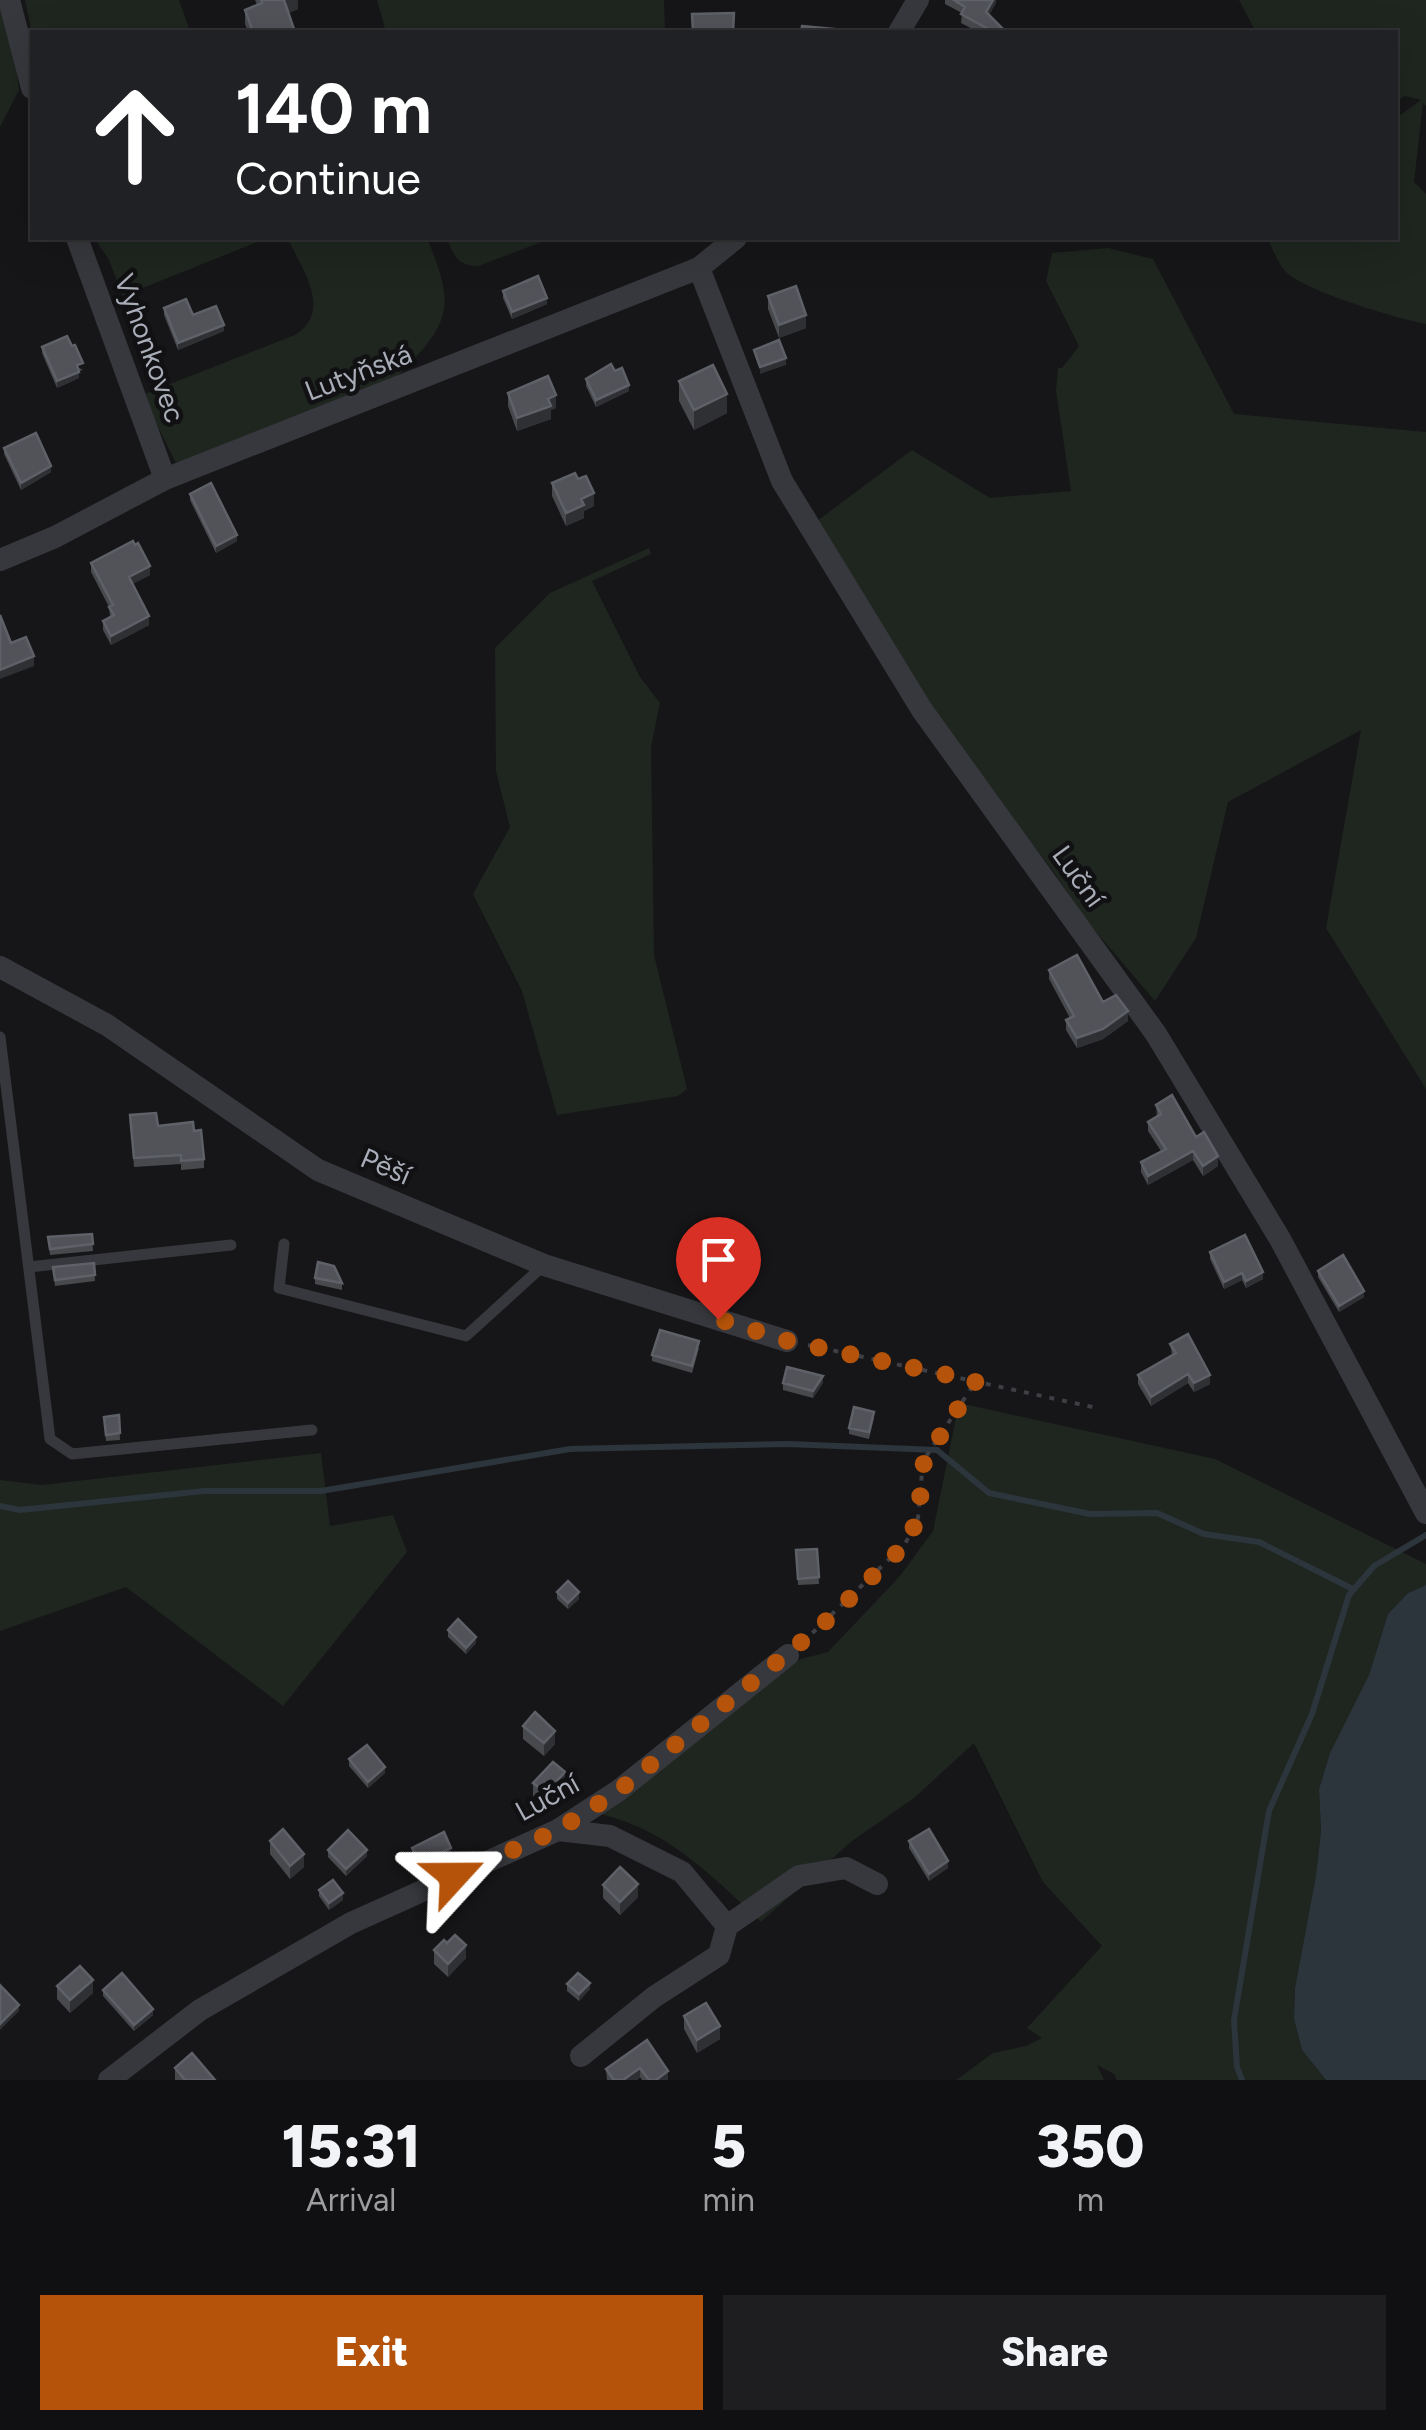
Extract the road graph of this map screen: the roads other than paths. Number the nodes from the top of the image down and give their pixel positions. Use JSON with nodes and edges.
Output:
{"nodes":[{"id":1,"x":9,"y":0,"type":"edge"},
{"id":2,"x":918,"y":0,"type":"edge"},
{"id":3,"x":900,"y":30,"type":"edge"},
{"id":4,"x":30,"y":80,"type":"edge"},
{"id":5,"x":79,"y":240,"type":"edge"},
{"id":6,"x":734,"y":240,"type":"edge"},
{"id":7,"x":699,"y":268,"type":"junction"},
{"id":8,"x":165,"y":479,"type":"junction"},
{"id":9,"x":0,"y":560,"type":"edge"},
{"id":10,"x":0,"y":967,"type":"edge"},
{"id":11,"x":0,"y":1037,"type":"edge"},
{"id":12,"x":284,"y":1244,"type":"dead end"},
{"id":13,"x":230,"y":1245,"type":"dead end"},
{"id":14,"x":544,"y":1265,"type":"junction"},
{"id":15,"x":30,"y":1267,"type":"junction"},
{"id":16,"x":788,"y":1341,"type":"road end"},
{"id":17,"x":312,"y":1430,"type":"dead end"},
{"id":18,"x":1426,"y":1513,"type":"edge"},
{"id":19,"x":788,"y":1655,"type":"road end"},
{"id":20,"x":558,"y":1830,"type":"junction"},
{"id":21,"x":877,"y":1884,"type":"dead end"},
{"id":22,"x":727,"y":1926,"type":"junction"},
{"id":23,"x":580,"y":2056,"type":"dead end"},
{"id":24,"x":108,"y":2080,"type":"edge"}],
"edges":[{"from":1,"to":4,"type":"street"},
{"from":2,"to":3,"type":"street"},
{"from":5,"to":8,"type":"street","name":"Vyhonkovec"},
{"from":6,"to":7,"type":"street","name":"Lutyňská"},
{"from":7,"to":8,"type":"street","name":"Lutyňská"},
{"from":7,"to":18,"type":"street","name":"Luční"},
{"from":8,"to":9,"type":"street","name":"Lutyňská"},
{"from":10,"to":14,"type":"street","name":"Pěší"},
{"from":11,"to":15,"type":"lane"},
{"from":12,"to":14,"type":"lane"},
{"from":13,"to":15,"type":"lane"},
{"from":14,"to":16,"type":"street","name":"Pěší"},
{"from":15,"to":17,"type":"lane"},
{"from":19,"to":20,"type":"street","name":"Luční"},
{"from":20,"to":22,"type":"street"},
{"from":20,"to":24,"type":"street","name":"Luční"},
{"from":21,"to":22,"type":"street"},
{"from":22,"to":23,"type":"street"}]}
